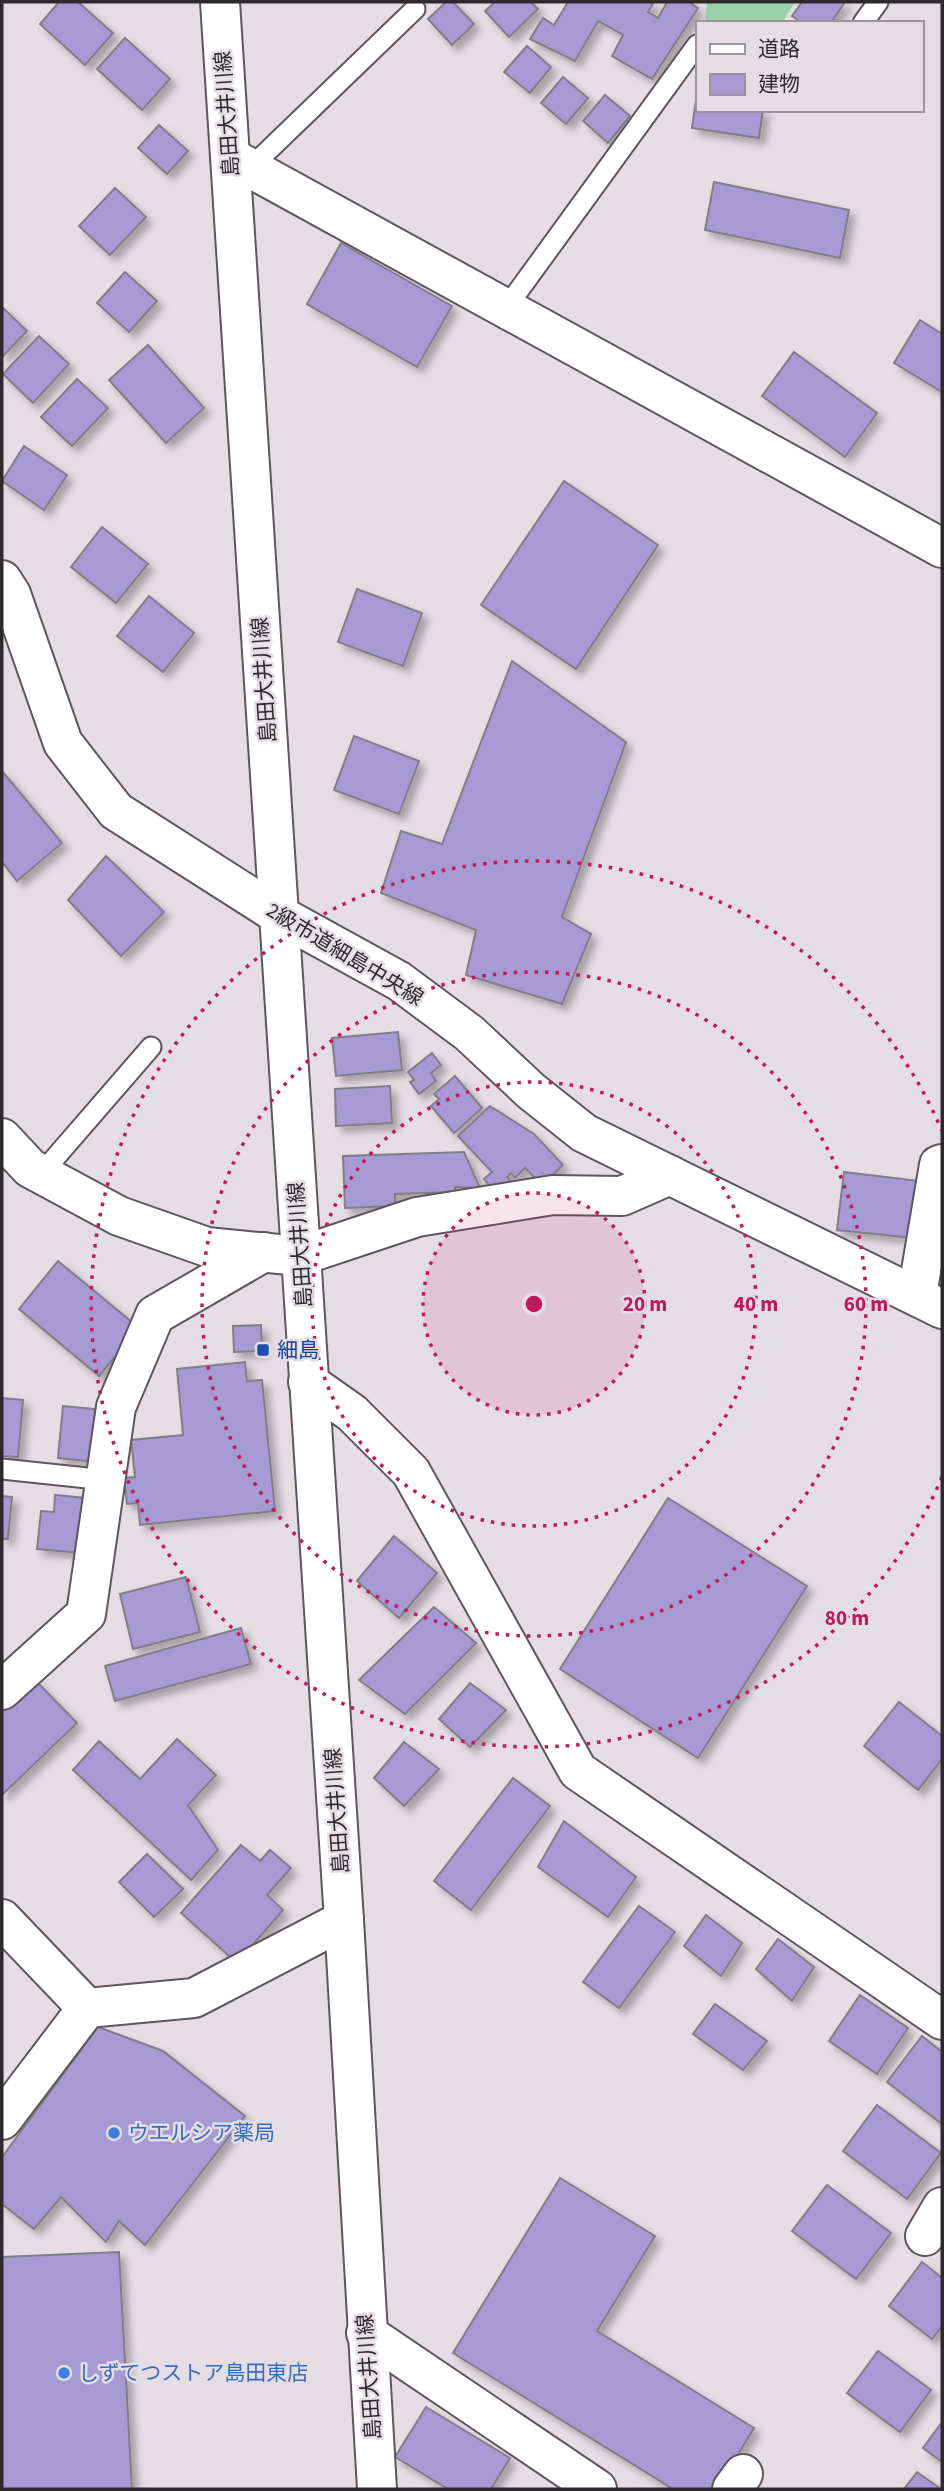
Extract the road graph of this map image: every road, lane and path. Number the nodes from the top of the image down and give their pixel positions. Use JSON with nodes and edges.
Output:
{"nodes":[{"id":1,"x":220,"y":2,"type":"edge"},
{"id":2,"x":878,"y":2,"type":"edge"},
{"id":3,"x":415,"y":9,"type":"dead end"},
{"id":4,"x":864,"y":21,"type":"edge"},
{"id":5,"x":696,"y":46,"type":"edge"},
{"id":6,"x":240,"y":162,"type":"junction"},
{"id":7,"x":506,"y":308,"type":"junction"},
{"id":8,"x":942,"y":548,"type":"edge"},
{"id":9,"x":2,"y":580,"type":"edge"},
{"id":10,"x":279,"y":915,"type":"junction"},
{"id":11,"x":151,"y":1047,"type":"dead end"},
{"id":12,"x":2,"y":1138,"type":"edge"},
{"id":13,"x":942,"y":1164,"type":"edge"},
{"id":14,"x":41,"y":1174,"type":"junction"},
{"id":15,"x":670,"y":1175,"type":"junction"},
{"id":16,"x":282,"y":1254,"type":"junction"},
{"id":17,"x":930,"y":1302,"type":"edge"},
{"id":18,"x":309,"y":1382,"type":"junction"},
{"id":19,"x":2,"y":1469,"type":"edge"},
{"id":20,"x":106,"y":1480,"type":"junction"},
{"id":21,"x":2,"y":1690,"type":"edge"},
{"id":22,"x":2,"y":1919,"type":"edge"},
{"id":23,"x":344,"y":1920,"type":"junction"},
{"id":24,"x":87,"y":2008,"type":"junction"},
{"id":25,"x":942,"y":2020,"type":"edge"},
{"id":26,"x":2,"y":2120,"type":"edge"},
{"id":27,"x":366,"y":2333,"type":"junction"},
{"id":28,"x":377,"y":2489,"type":"edge"},
{"id":29,"x":597,"y":2489,"type":"edge"}],
"edges":[{"from":1,"to":6,"type":"street","name":"島田大井川線"},
{"from":2,"to":4,"type":"lane"},
{"from":3,"to":6,"type":"lane"},
{"from":5,"to":7,"type":"lane"},
{"from":6,"to":7,"type":"street"},
{"from":6,"to":10,"type":"street","name":"島田大井川線"},
{"from":7,"to":8,"type":"street"},
{"from":9,"to":10,"type":"street","name":"2級市道細島中央線"},
{"from":10,"to":15,"type":"street","name":"2級市道細島中央線"},
{"from":10,"to":16,"type":"street","name":"島田大井川線"},
{"from":11,"to":14,"type":"lane"},
{"from":12,"to":14,"type":"street"},
{"from":13,"to":17,"type":"street"},
{"from":14,"to":16,"type":"street"},
{"from":15,"to":16,"type":"street"},
{"from":15,"to":17,"type":"street","name":"2級市道細島中央線"},
{"from":16,"to":18,"type":"street","name":"島田大井川線"},
{"from":16,"to":20,"type":"street"},
{"from":18,"to":23,"type":"street","name":"島田大井川線"},
{"from":18,"to":25,"type":"street"},
{"from":19,"to":20,"type":"lane"},
{"from":20,"to":21,"type":"street"},
{"from":22,"to":24,"type":"street"},
{"from":23,"to":24,"type":"street"},
{"from":23,"to":27,"type":"street","name":"島田大井川線"},
{"from":24,"to":26,"type":"street"},
{"from":27,"to":28,"type":"street","name":"島田大井川線"},
{"from":27,"to":29,"type":"street"}]}
